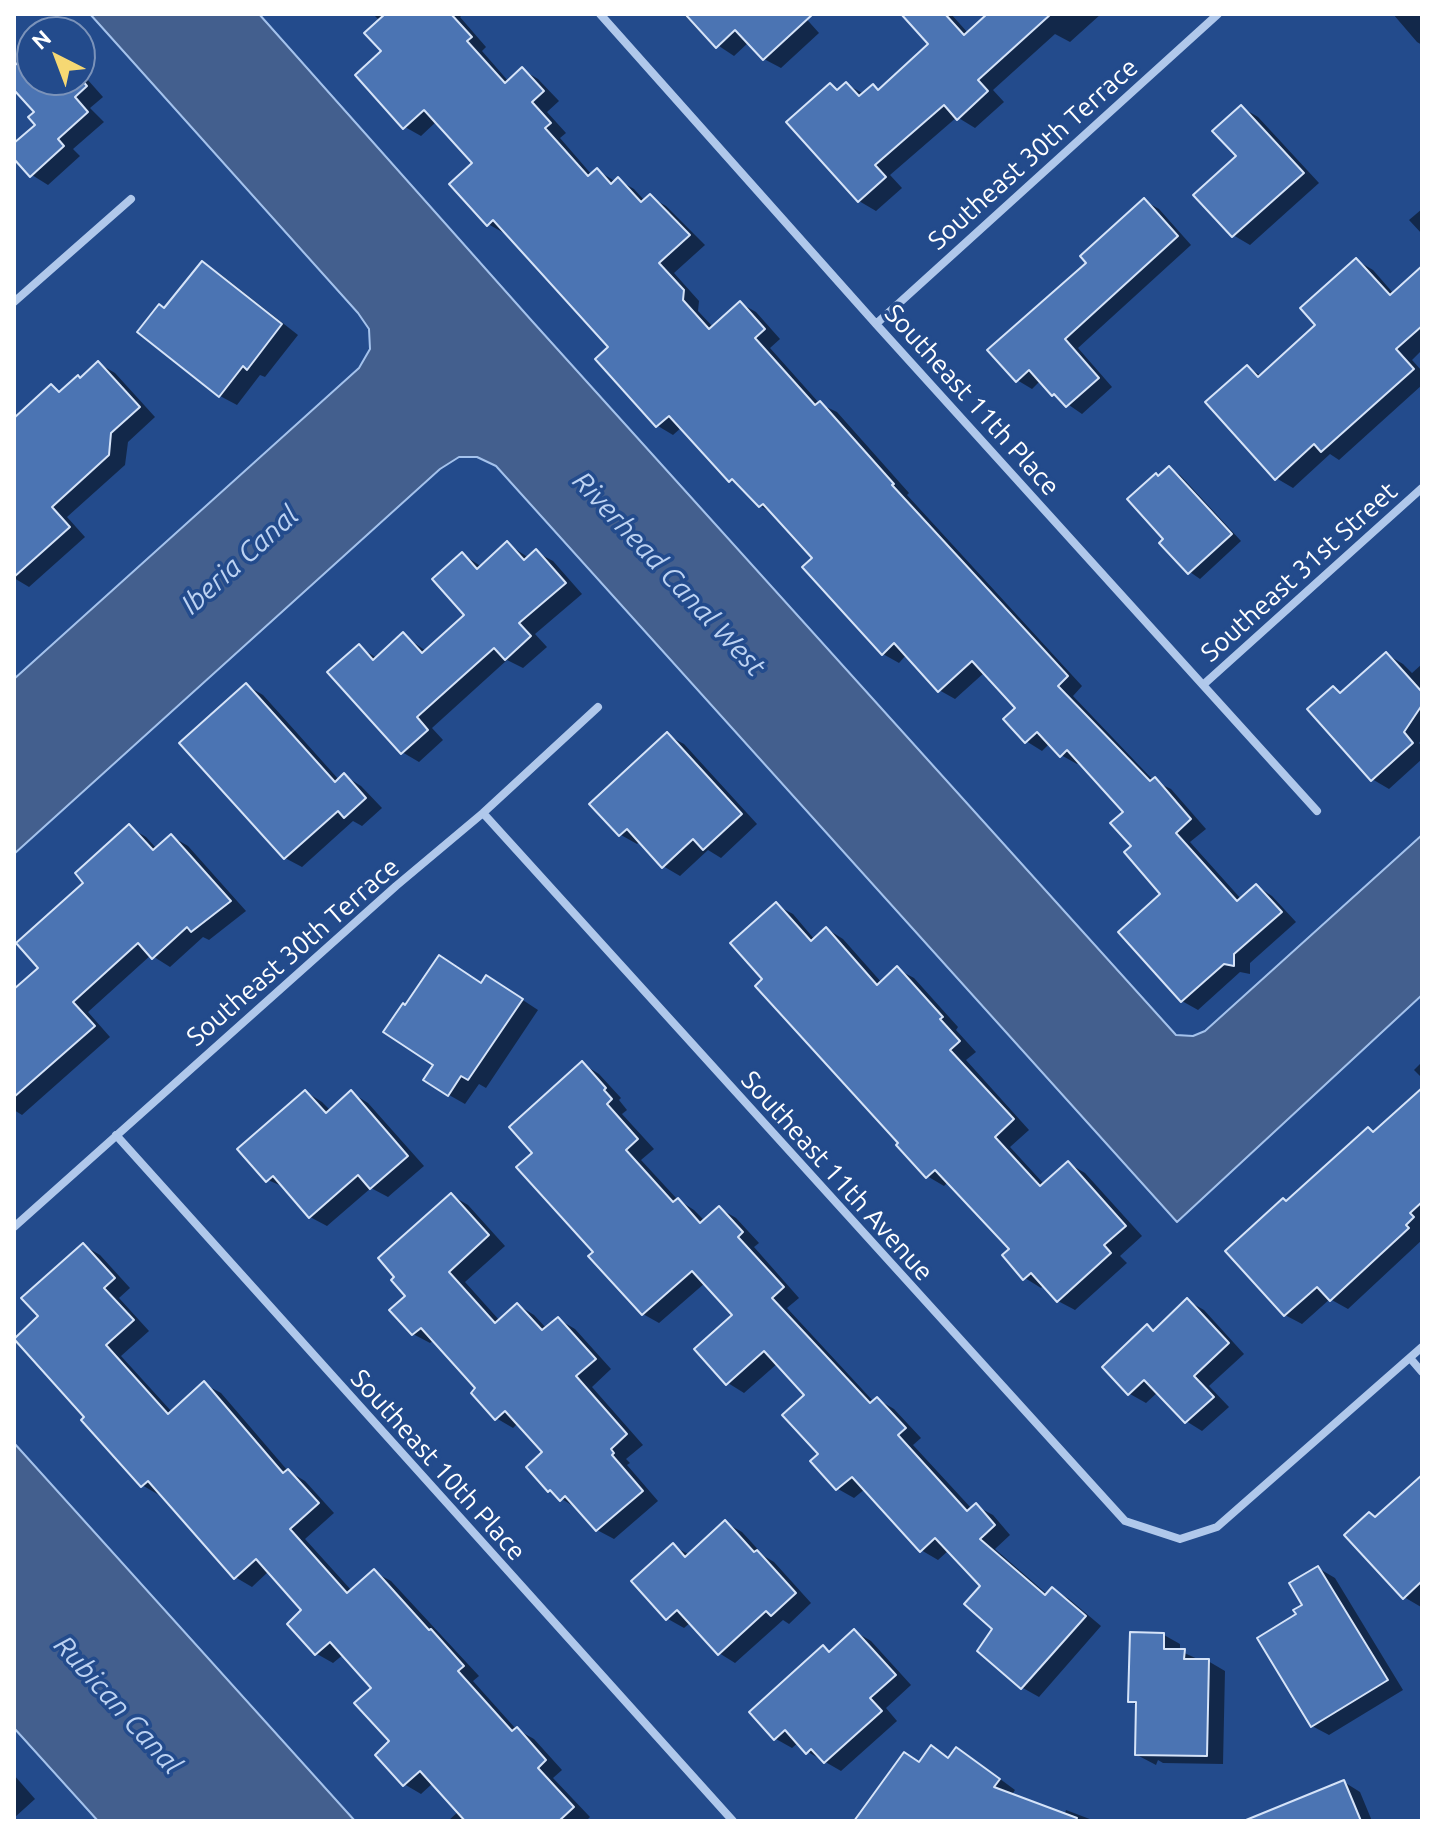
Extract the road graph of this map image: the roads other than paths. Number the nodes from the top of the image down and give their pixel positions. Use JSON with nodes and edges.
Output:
{"nodes":[{"id":1,"x":600,"y":14,"type":"edge"},
{"id":2,"x":1218,"y":14,"type":"edge"},
{"id":3,"x":131,"y":199,"type":"dead end"},
{"id":4,"x":16,"y":297,"type":"edge"},
{"id":5,"x":876,"y":324,"type":"junction"},
{"id":6,"x":1422,"y":488,"type":"edge"},
{"id":7,"x":1203,"y":685,"type":"junction"},
{"id":8,"x":598,"y":707,"type":"dead end"},
{"id":9,"x":1317,"y":811,"type":"dead end"},
{"id":10,"x":483,"y":813,"type":"junction"},
{"id":11,"x":116,"y":1135,"type":"junction"},
{"id":12,"x":14,"y":1227,"type":"edge"},
{"id":13,"x":1422,"y":1347,"type":"edge"},
{"id":14,"x":1410,"y":1358,"type":"junction"},
{"id":15,"x":1422,"y":1372,"type":"edge"},
{"id":16,"x":733,"y":1821,"type":"edge"}],
"edges":[{"from":1,"to":5,"type":"street","name":"Southeast 11th Place"},
{"from":2,"to":5,"type":"street","name":"Southeast 30th Terrace"},
{"from":3,"to":4,"type":"street"},
{"from":5,"to":7,"type":"street","name":"Southeast 11th Place"},
{"from":6,"to":7,"type":"street","name":"Southeast 31st Street"},
{"from":7,"to":9,"type":"street","name":"Southeast 11th Place"},
{"from":8,"to":10,"type":"street","name":"Southeast 30th Terrace"},
{"from":10,"to":11,"type":"street","name":"Southeast 30th Terrace"},
{"from":10,"to":14,"type":"street","name":"Southeast 11th Avenue"},
{"from":11,"to":12,"type":"street","name":"Southeast 30th Terrace"},
{"from":11,"to":16,"type":"street","name":"Southeast 10th Place"},
{"from":13,"to":14,"type":"street"},
{"from":14,"to":15,"type":"street"}]}
